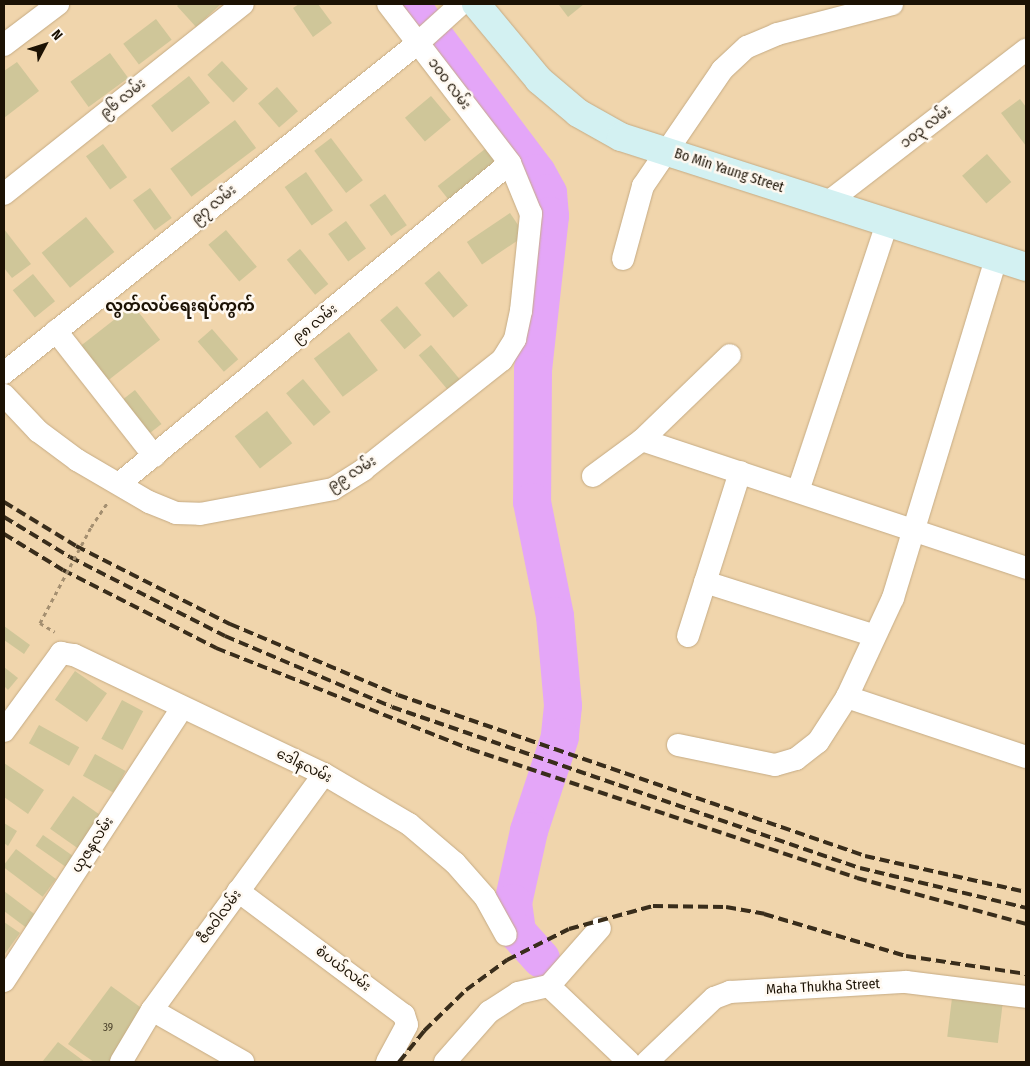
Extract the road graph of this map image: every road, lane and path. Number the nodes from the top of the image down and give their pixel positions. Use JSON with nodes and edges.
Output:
{"nodes":[{"id":1,"x":58,"y":4,"type":"edge"},
{"id":2,"x":243,"y":4,"type":"edge"},
{"id":3,"x":388,"y":4,"type":"edge"},
{"id":4,"x":476,"y":4,"type":"edge"},
{"id":5,"x":892,"y":4,"type":"edge"},
{"id":6,"x":454,"y":10,"type":"edge"},
{"id":7,"x":421,"y":40,"type":"junction"},
{"id":8,"x":4,"y":45,"type":"edge"},
{"id":9,"x":1026,"y":50,"type":"edge"},
{"id":10,"x":664,"y":150,"type":"junction"},
{"id":11,"x":510,"y":163,"type":"junction"},
{"id":12,"x":4,"y":194,"type":"edge"},
{"id":13,"x":826,"y":203,"type":"junction"},
{"id":14,"x":886,"y":223,"type":"junction"},
{"id":15,"x":996,"y":258,"type":"junction"},
{"id":16,"x":623,"y":259,"type":"dead end"},
{"id":17,"x":1026,"y":267,"type":"edge"},
{"id":18,"x":56,"y":331,"type":"junction"},
{"id":19,"x":730,"y":356,"type":"dead end"},
{"id":20,"x":4,"y":373,"type":"edge"},
{"id":21,"x":4,"y":395,"type":"edge"},
{"id":22,"x":642,"y":440,"type":"junction"},
{"id":23,"x":154,"y":456,"type":"junction"},
{"id":24,"x":740,"y":472,"type":"junction"},
{"id":25,"x":593,"y":476,"type":"dead end"},
{"id":26,"x":120,"y":484,"type":"junction"},
{"id":27,"x":798,"y":491,"type":"junction"},
{"id":28,"x":913,"y":530,"type":"junction"},
{"id":29,"x":1025,"y":563,"type":"edge"},
{"id":30,"x":705,"y":582,"type":"junction"},
{"id":31,"x":40,"y":623,"type":"dead end"},
{"id":32,"x":688,"y":636,"type":"dead end"},
{"id":33,"x":876,"y":636,"type":"junction"},
{"id":34,"x":847,"y":698,"type":"junction"},
{"id":35,"x":182,"y":708,"type":"junction"},
{"id":36,"x":4,"y":731,"type":"edge"},
{"id":37,"x":678,"y":745,"type":"dead end"},
{"id":38,"x":1026,"y":757,"type":"edge"},
{"id":39,"x":324,"y":774,"type":"junction"},
{"id":40,"x":238,"y":891,"type":"junction"},
{"id":41,"x":600,"y":928,"type":"dead end"},
{"id":42,"x":506,"y":935,"type":"dead end"},
{"id":43,"x":4,"y":981,"type":"edge"},
{"id":44,"x":549,"y":986,"type":"junction"},
{"id":45,"x":1026,"y":997,"type":"edge"},
{"id":46,"x":152,"y":1010,"type":"junction"},
{"id":47,"x":121,"y":1062,"type":"edge"},
{"id":48,"x":243,"y":1062,"type":"edge"},
{"id":49,"x":387,"y":1062,"type":"edge"},
{"id":50,"x":446,"y":1062,"type":"edge"},
{"id":51,"x":629,"y":1062,"type":"edge"},
{"id":52,"x":647,"y":1062,"type":"edge"}],
"edges":[{"from":1,"to":8,"type":"street"},
{"from":2,"to":12,"type":"street","name":"၉၆ လမ်း"},
{"from":3,"to":7,"type":"street","name":"၁၀၀ လမ်း"},
{"from":4,"to":10,"type":"main road","name":"Bo Min Yaung Street"},
{"from":5,"to":10,"type":"street"},
{"from":6,"to":7,"type":"street","name":"၉၇ လမ်း"},
{"from":7,"to":11,"type":"street","name":"၁၀၀ လမ်း"},
{"from":7,"to":18,"type":"street","name":"၉၇ လမ်း"},
{"from":9,"to":13,"type":"street","name":"၁၀၃ လမ်း"},
{"from":10,"to":13,"type":"main road","name":"Bo Min Yaung Street"},
{"from":10,"to":16,"type":"street"},
{"from":11,"to":23,"type":"street","name":"၉၈ လမ်း"},
{"from":11,"to":26,"type":"street","name":"၉၉ လမ်း"},
{"from":13,"to":14,"type":"main road","name":"Bo Min Yaung Street"},
{"from":14,"to":15,"type":"main road","name":"Bo Min Yaung Street"},
{"from":14,"to":27,"type":"street"},
{"from":15,"to":17,"type":"main road","name":"Bo Min Yaung Street"},
{"from":15,"to":28,"type":"street"},
{"from":18,"to":20,"type":"street","name":"၉၇ လမ်း"},
{"from":18,"to":23,"type":"street"},
{"from":19,"to":22,"type":"street"},
{"from":21,"to":26,"type":"street","name":"၉၉ လမ်း"},
{"from":22,"to":24,"type":"street"},
{"from":22,"to":25,"type":"street"},
{"from":23,"to":26,"type":"street","name":"၉၈ လမ်း"},
{"from":24,"to":27,"type":"street"},
{"from":24,"to":30,"type":"street"},
{"from":26,"to":31,"type":"path","bridge":true},
{"from":27,"to":28,"type":"street"},
{"from":28,"to":29,"type":"street"},
{"from":28,"to":33,"type":"street"},
{"from":30,"to":32,"type":"street"},
{"from":30,"to":33,"type":"street"},
{"from":33,"to":34,"type":"street"},
{"from":34,"to":37,"type":"street"},
{"from":34,"to":38,"type":"street"},
{"from":35,"to":36,"type":"street","name":"ဒေါနလမ်း"},
{"from":35,"to":39,"type":"street","name":"ဒေါနလမ်း"},
{"from":35,"to":43,"type":"street","name":"ယုဇနလမ်း"},
{"from":39,"to":40,"type":"street","name":"ဇီဇဝါလမ်း"},
{"from":39,"to":42,"type":"street","name":"ဒေါနလမ်း"},
{"from":40,"to":46,"type":"street","name":"ဇီဇဝါလမ်း"},
{"from":40,"to":49,"type":"street","name":"စံပယ်လမ်း"},
{"from":41,"to":44,"type":"street"},
{"from":44,"to":50,"type":"street"},
{"from":44,"to":51,"type":"street"},
{"from":45,"to":52,"type":"street","name":"Maha Thukha Street"},
{"from":46,"to":47,"type":"street","name":"ဇီဇဝါလမ်း"},
{"from":46,"to":48,"type":"street"}]}
